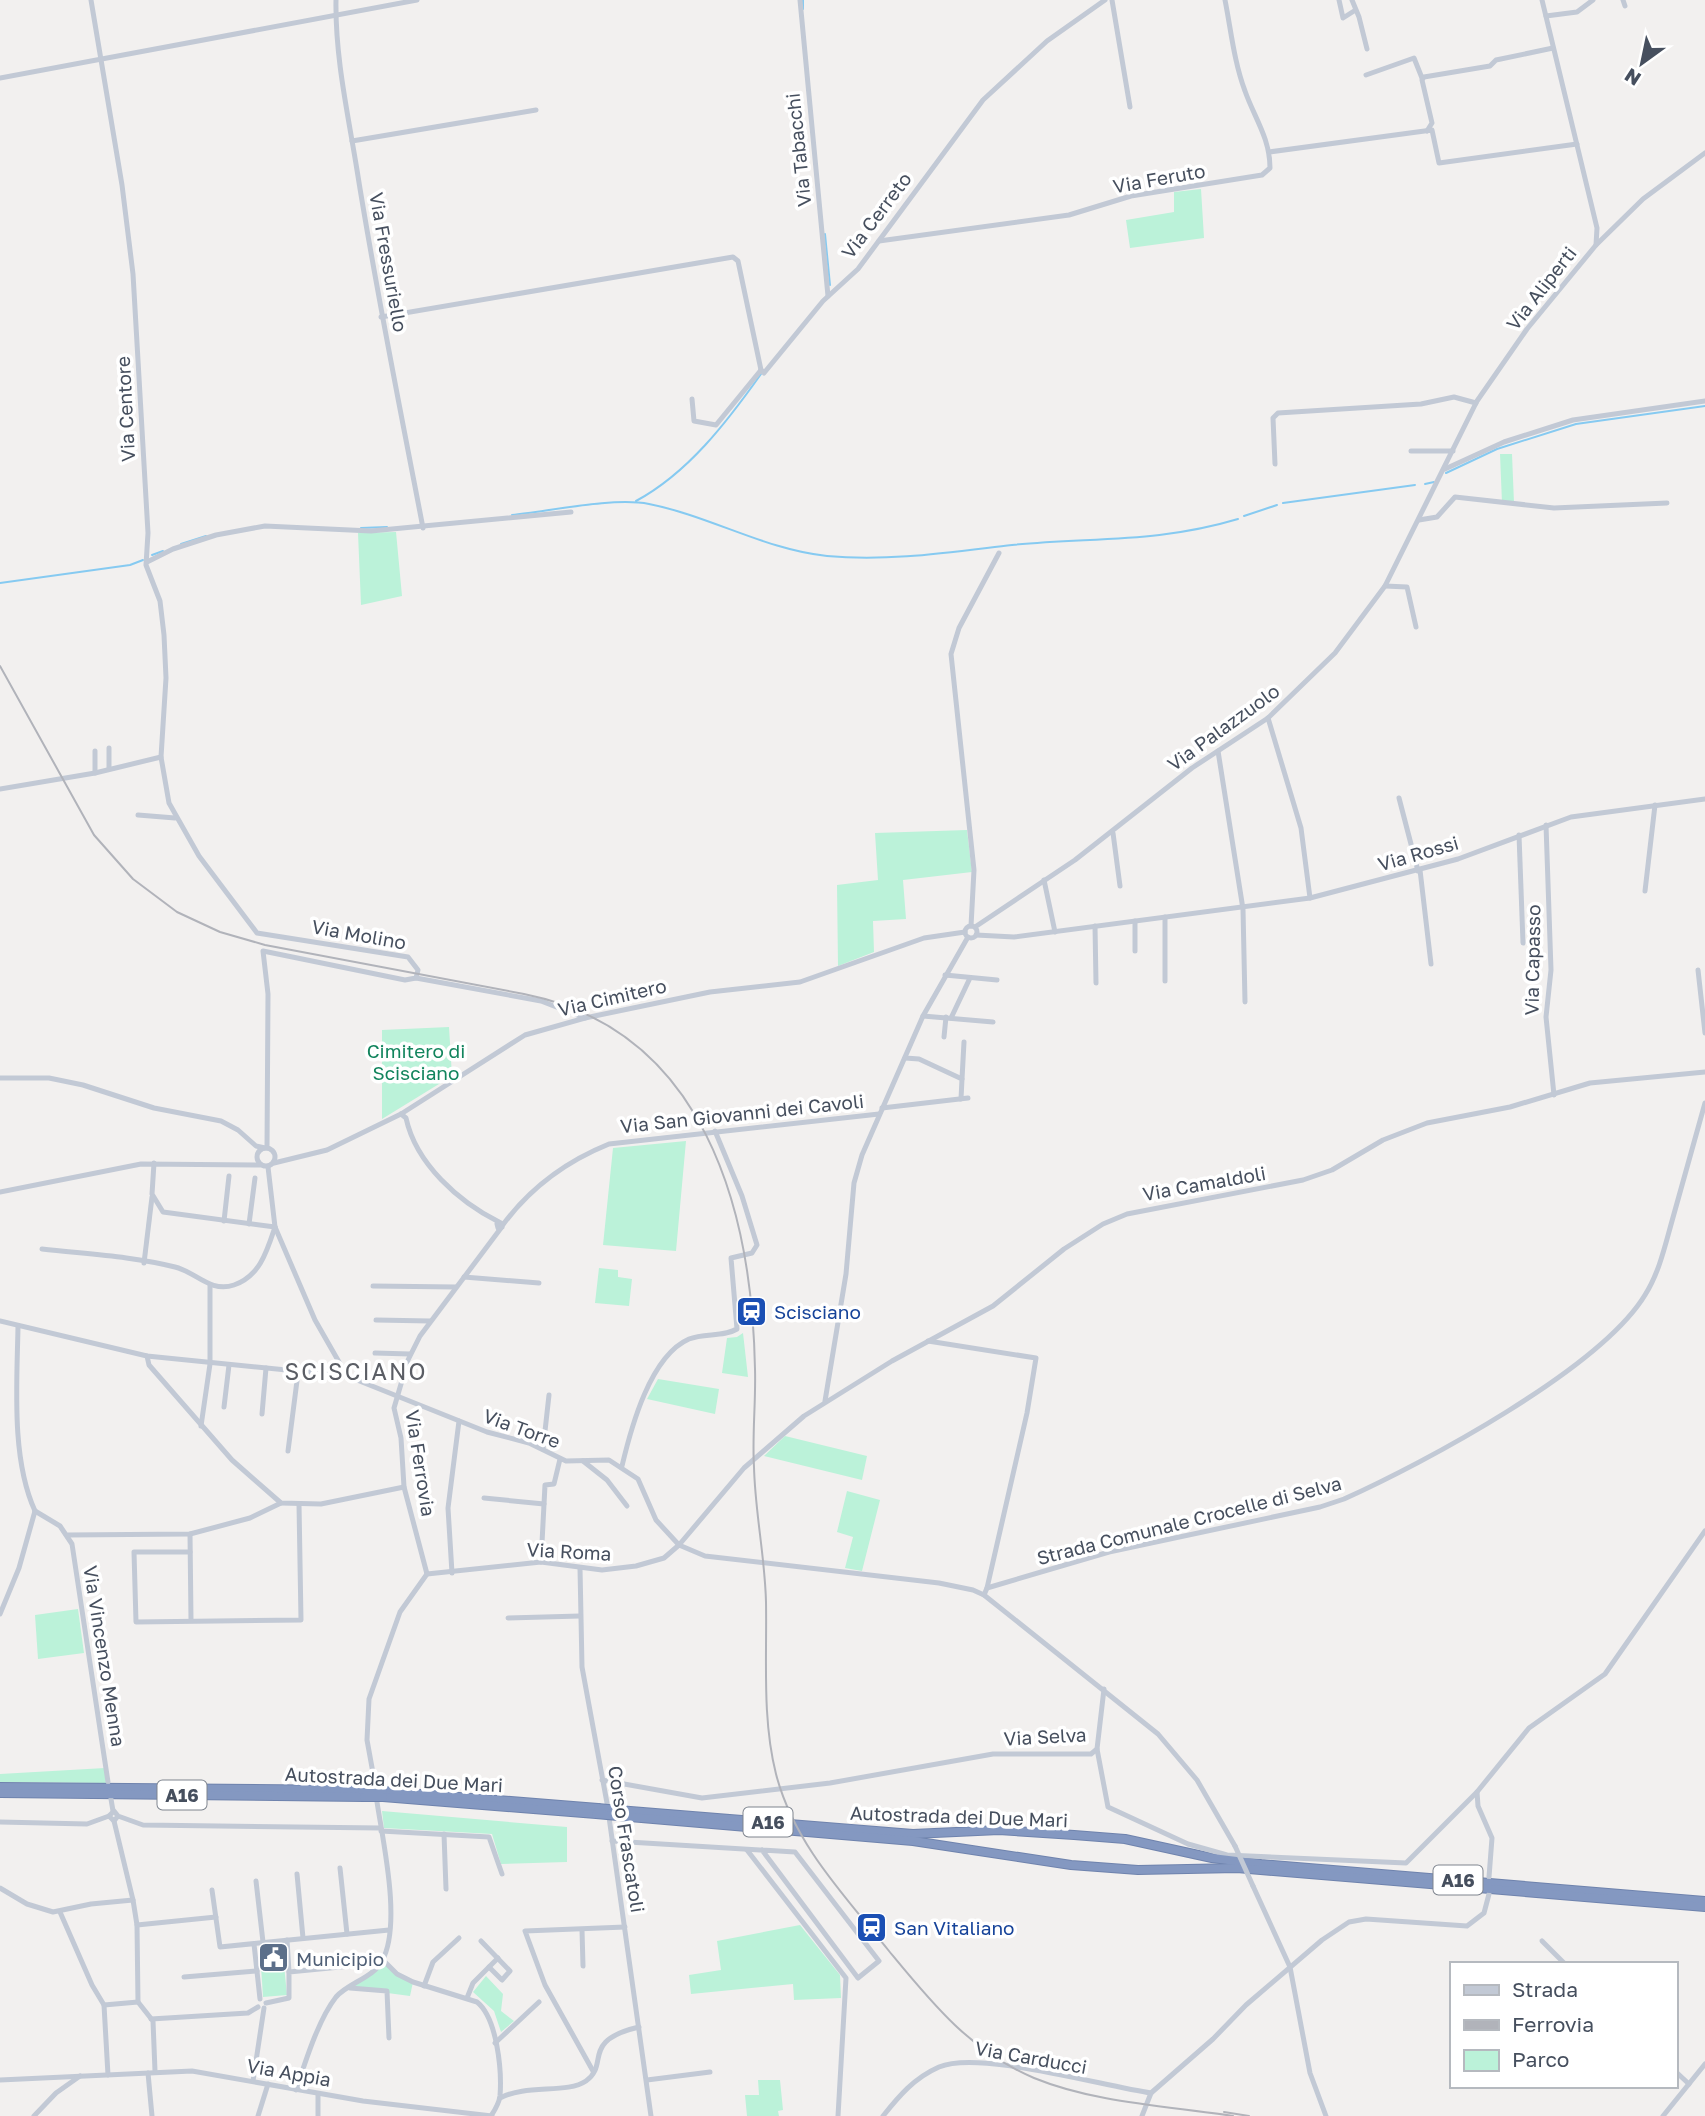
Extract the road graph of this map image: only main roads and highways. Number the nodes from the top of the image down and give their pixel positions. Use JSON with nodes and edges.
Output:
{"nodes":[{"id":1,"x":0,"y":1787,"type":"edge"},
{"id":2,"x":0,"y":1793,"type":"edge"},
{"id":3,"x":363,"y":1793,"type":"junction"},
{"id":4,"x":618,"y":1813,"type":"junction"},
{"id":5,"x":1705,"y":1901,"type":"edge"},
{"id":6,"x":1705,"y":1907,"type":"edge"}],
"edges":[{"from":1,"to":3,"type":"highway","name":"Autostrada dei Due Mari","number":"A16"},
{"from":2,"to":3,"type":"highway","name":"Autostrada dei Due Mari","number":"A16"},
{"from":3,"to":4,"type":"highway","name":"Autostrada dei Due Mari","number":"A16","bridge":true},
{"from":4,"to":5,"type":"highway","name":"Autostrada dei Due Mari","number":"A16"},
{"from":4,"to":6,"type":"highway","name":"Autostrada dei Due Mari","number":"A16"}]}
